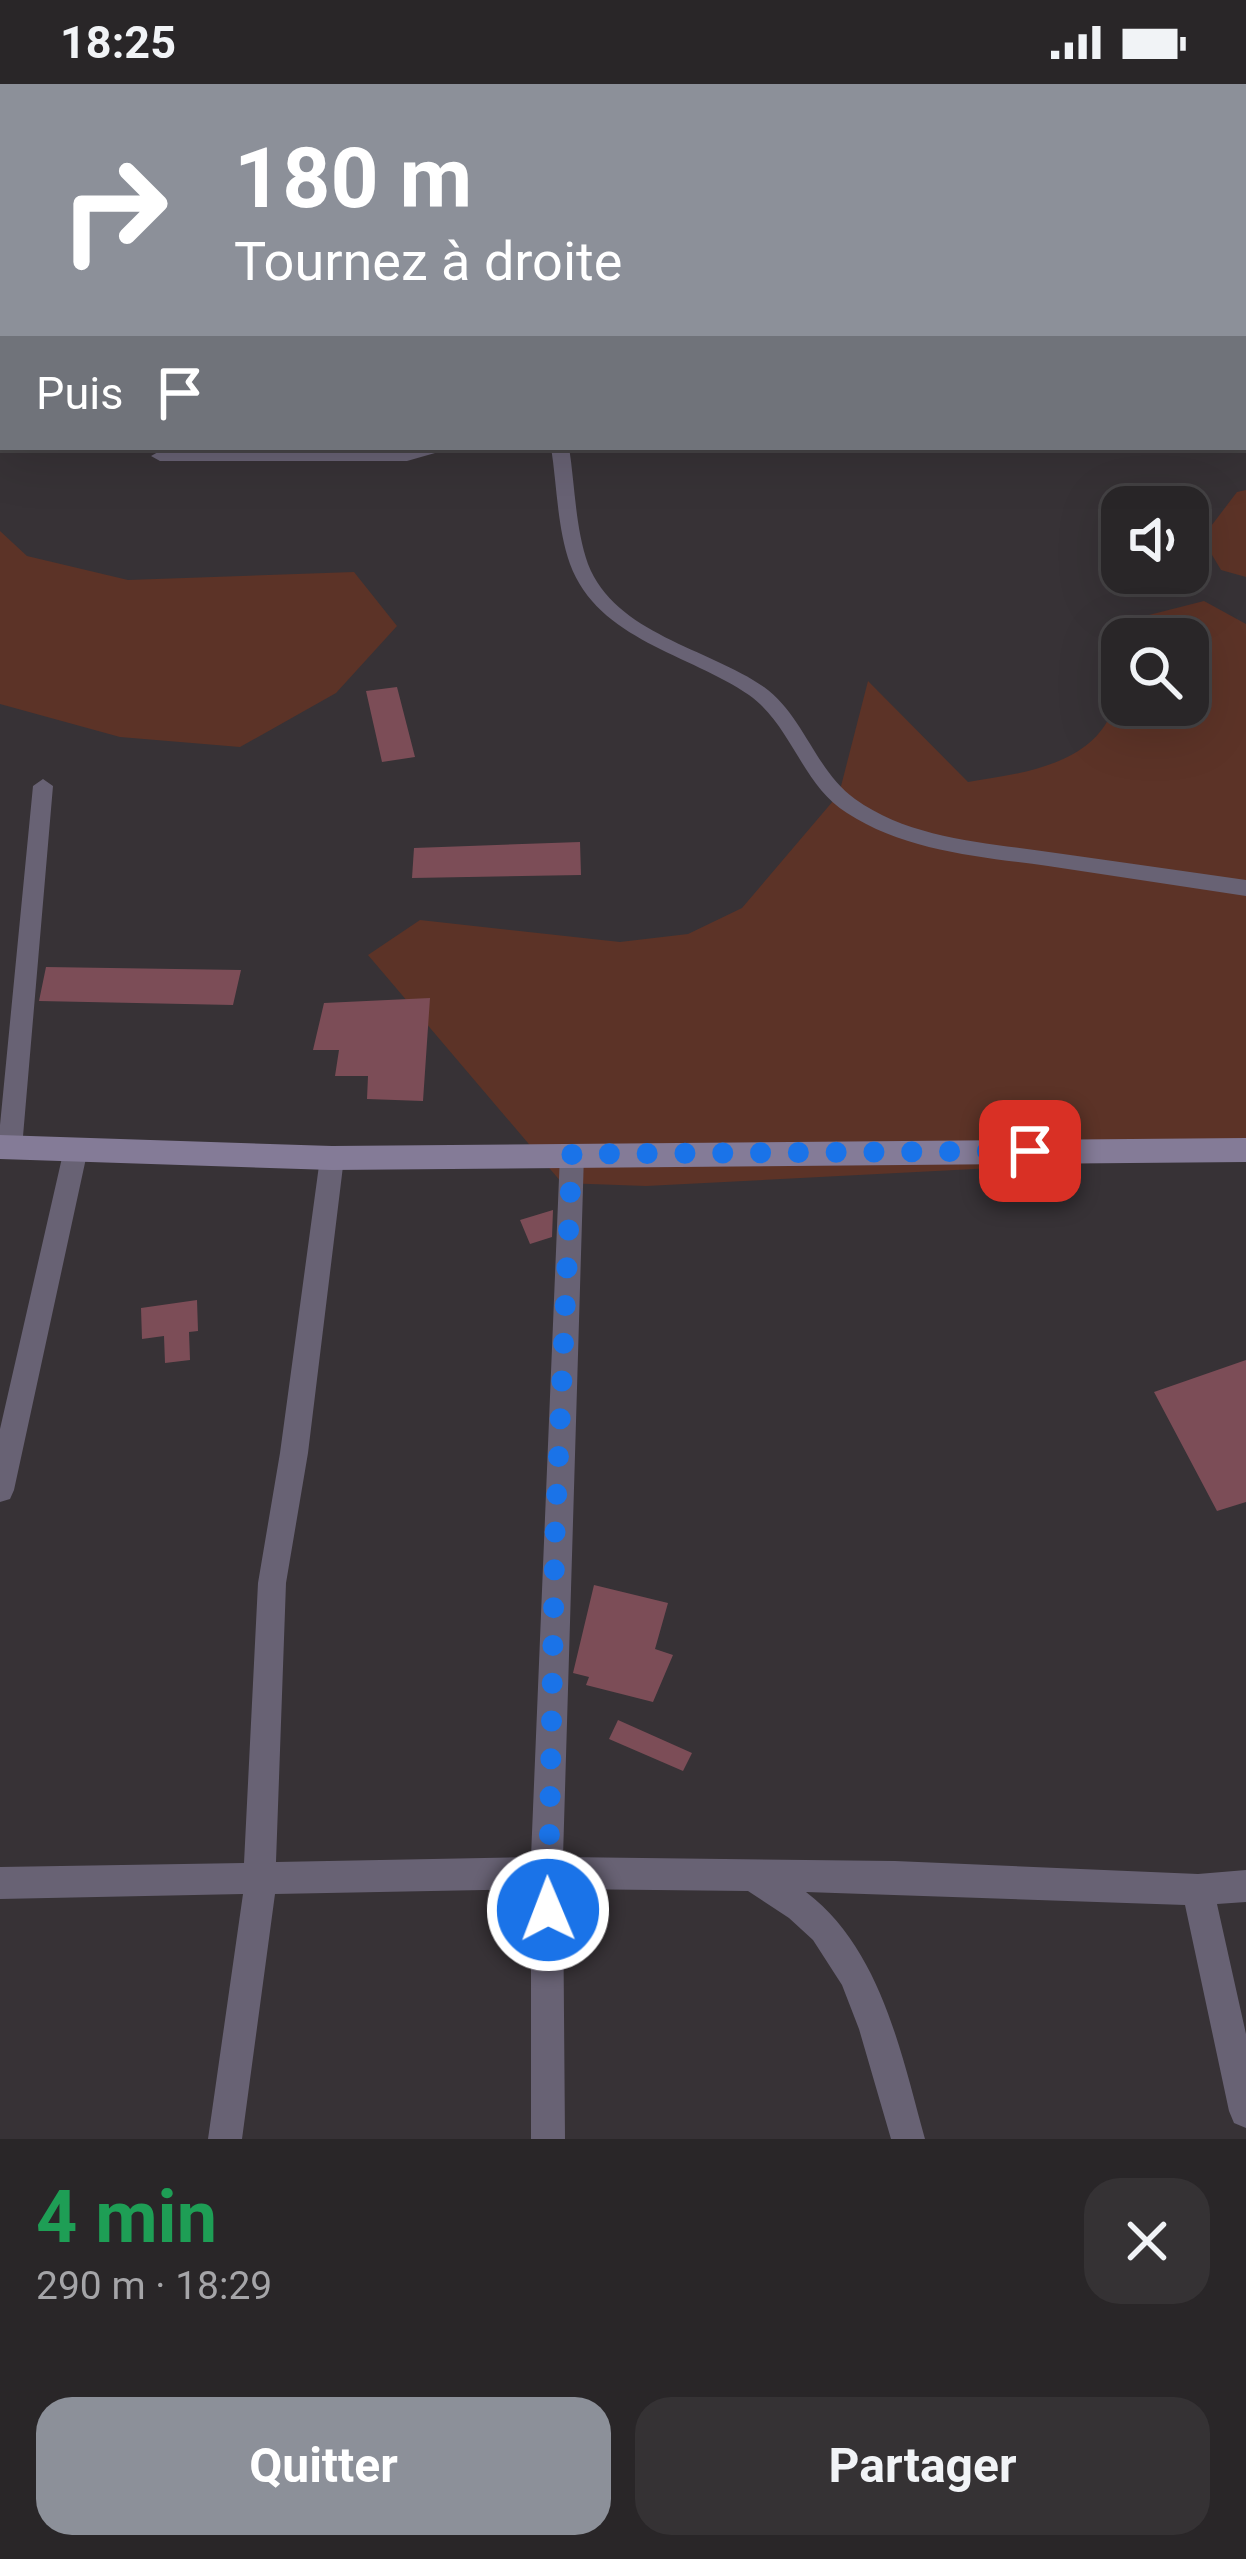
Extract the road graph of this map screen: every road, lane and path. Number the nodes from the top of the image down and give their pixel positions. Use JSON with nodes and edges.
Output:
{"nodes":[{"id":1,"x":434,"y":450,"type":"edge"},
{"id":2,"x":560,"y":450,"type":"edge"},
{"id":3,"x":160,"y":456,"type":"dead end"},
{"id":4,"x":43,"y":786,"type":"dead end"},
{"id":5,"x":1246,"y":888,"type":"edge"},
{"id":6,"x":5,"y":1147,"type":"edge"},
{"id":7,"x":76,"y":1149,"type":"junction"},
{"id":8,"x":1246,"y":1150,"type":"edge"},
{"id":9,"x":572,"y":1154,"type":"junction"},
{"id":10,"x":332,"y":1158,"type":"junction"},
{"id":11,"x":0,"y":1490,"type":"edge"},
{"id":12,"x":547,"y":1873,"type":"junction"},
{"id":13,"x":754,"y":1876,"type":"junction"},
{"id":14,"x":260,"y":1878,"type":"junction"},
{"id":15,"x":0,"y":1883,"type":"edge"},
{"id":16,"x":1246,"y":1886,"type":"edge"},
{"id":17,"x":1198,"y":1890,"type":"junction"},
{"id":18,"x":1246,"y":2111,"type":"edge"},
{"id":19,"x":225,"y":2139,"type":"edge"},
{"id":20,"x":548,"y":2139,"type":"edge"},
{"id":21,"x":908,"y":2139,"type":"edge"}],
"edges":[{"from":1,"to":3,"type":"street"},
{"from":2,"to":5,"type":"street"},
{"from":4,"to":6,"type":"street"},
{"from":6,"to":7,"type":"main road"},
{"from":7,"to":10,"type":"main road"},
{"from":7,"to":11,"type":"street"},
{"from":8,"to":9,"type":"main road"},
{"from":9,"to":10,"type":"main road"},
{"from":9,"to":12,"type":"street"},
{"from":10,"to":14,"type":"street"},
{"from":12,"to":13,"type":"street"},
{"from":12,"to":14,"type":"street"},
{"from":12,"to":20,"type":"street"},
{"from":13,"to":17,"type":"street"},
{"from":13,"to":21,"type":"street"},
{"from":14,"to":15,"type":"street"},
{"from":14,"to":19,"type":"street"},
{"from":16,"to":17,"type":"street"},
{"from":17,"to":18,"type":"street"}]}
